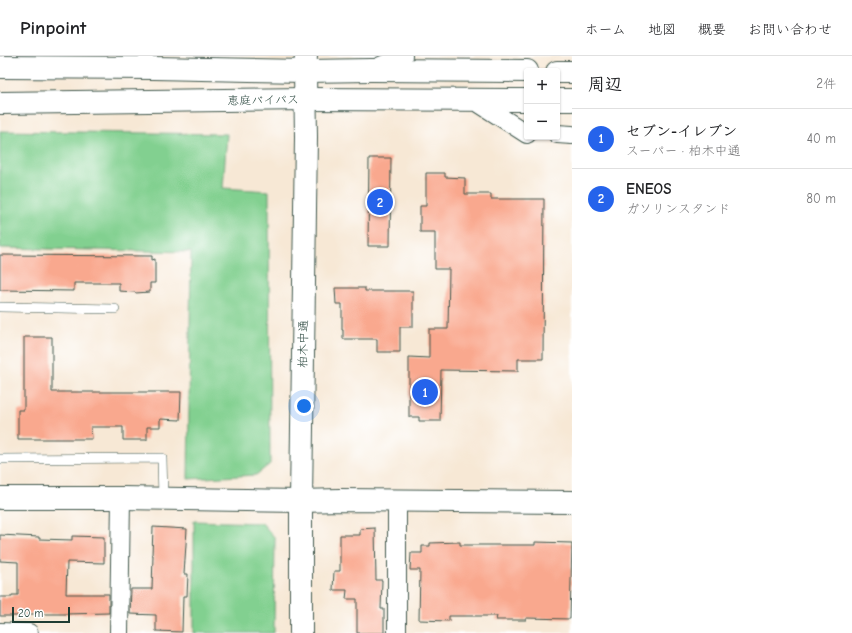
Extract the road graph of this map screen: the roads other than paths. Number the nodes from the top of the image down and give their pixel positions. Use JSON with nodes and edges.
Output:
{"nodes":[{"id":1,"x":404,"y":56,"type":"edge"},
{"id":2,"x":154,"y":62,"type":"edge"},
{"id":3,"x":305,"y":64,"type":"edge"},
{"id":4,"x":0,"y":67,"type":"edge"},
{"id":5,"x":372,"y":70,"type":"junction"},
{"id":6,"x":524,"y":71,"type":"edge"},
{"id":7,"x":560,"y":72,"type":"edge"},
{"id":8,"x":572,"y":72,"type":"edge"},
{"id":9,"x":306,"y":99,"type":"junction"},
{"id":10,"x":474,"y":100,"type":"junction"},
{"id":11,"x":524,"y":100,"type":"edge"},
{"id":12,"x":560,"y":100,"type":"edge"},
{"id":13,"x":572,"y":100,"type":"edge"},
{"id":14,"x":0,"y":103,"type":"edge"},
{"id":15,"x":524,"y":132,"type":"edge"},
{"id":16,"x":560,"y":134,"type":"edge"},
{"id":17,"x":572,"y":135,"type":"edge"},
{"id":18,"x":0,"y":307,"type":"edge"},
{"id":19,"x":115,"y":309,"type":"dead end"},
{"id":20,"x":0,"y":459,"type":"edge"},
{"id":21,"x":0,"y":498,"type":"edge"},
{"id":22,"x":120,"y":498,"type":"junction"},
{"id":23,"x":163,"y":499,"type":"junction"},
{"id":24,"x":301,"y":501,"type":"junction"},
{"id":25,"x":397,"y":501,"type":"junction"},
{"id":26,"x":572,"y":502,"type":"edge"},
{"id":27,"x":0,"y":632,"type":"edge"},
{"id":28,"x":29,"y":633,"type":"edge"},
{"id":29,"x":119,"y":633,"type":"edge"},
{"id":30,"x":301,"y":633,"type":"edge"},
{"id":31,"x":397,"y":633,"type":"edge"}],
"edges":[{"from":1,"to":5,"type":"street"},
{"from":2,"to":3,"type":"main road"},
{"from":2,"to":4,"type":"main road"},
{"from":3,"to":5,"type":"main road"},
{"from":3,"to":9,"type":"main road","name":"柏木中通"},
{"from":5,"to":6,"type":"main road"},
{"from":7,"to":8,"type":"main road"},
{"from":9,"to":10,"type":"main road","name":"恵庭バイパス"},
{"from":9,"to":14,"type":"main road","name":"恵庭バイパス"},
{"from":9,"to":24,"type":"main road","name":"柏木中通"},
{"from":10,"to":11,"type":"main road","name":"恵庭バイパス"},
{"from":10,"to":15,"type":"street"},
{"from":12,"to":13,"type":"main road"},
{"from":16,"to":17,"type":"street"},
{"from":18,"to":19,"type":"lane"},
{"from":20,"to":23,"type":"lane"},
{"from":21,"to":22,"type":"main road"},
{"from":22,"to":23,"type":"main road"},
{"from":22,"to":29,"type":"street"},
{"from":23,"to":24,"type":"main road"},
{"from":24,"to":25,"type":"main road"},
{"from":24,"to":30,"type":"main road","name":"柏木中通"},
{"from":25,"to":26,"type":"main road"},
{"from":25,"to":31,"type":"street"},
{"from":27,"to":28,"type":"street"}]}
